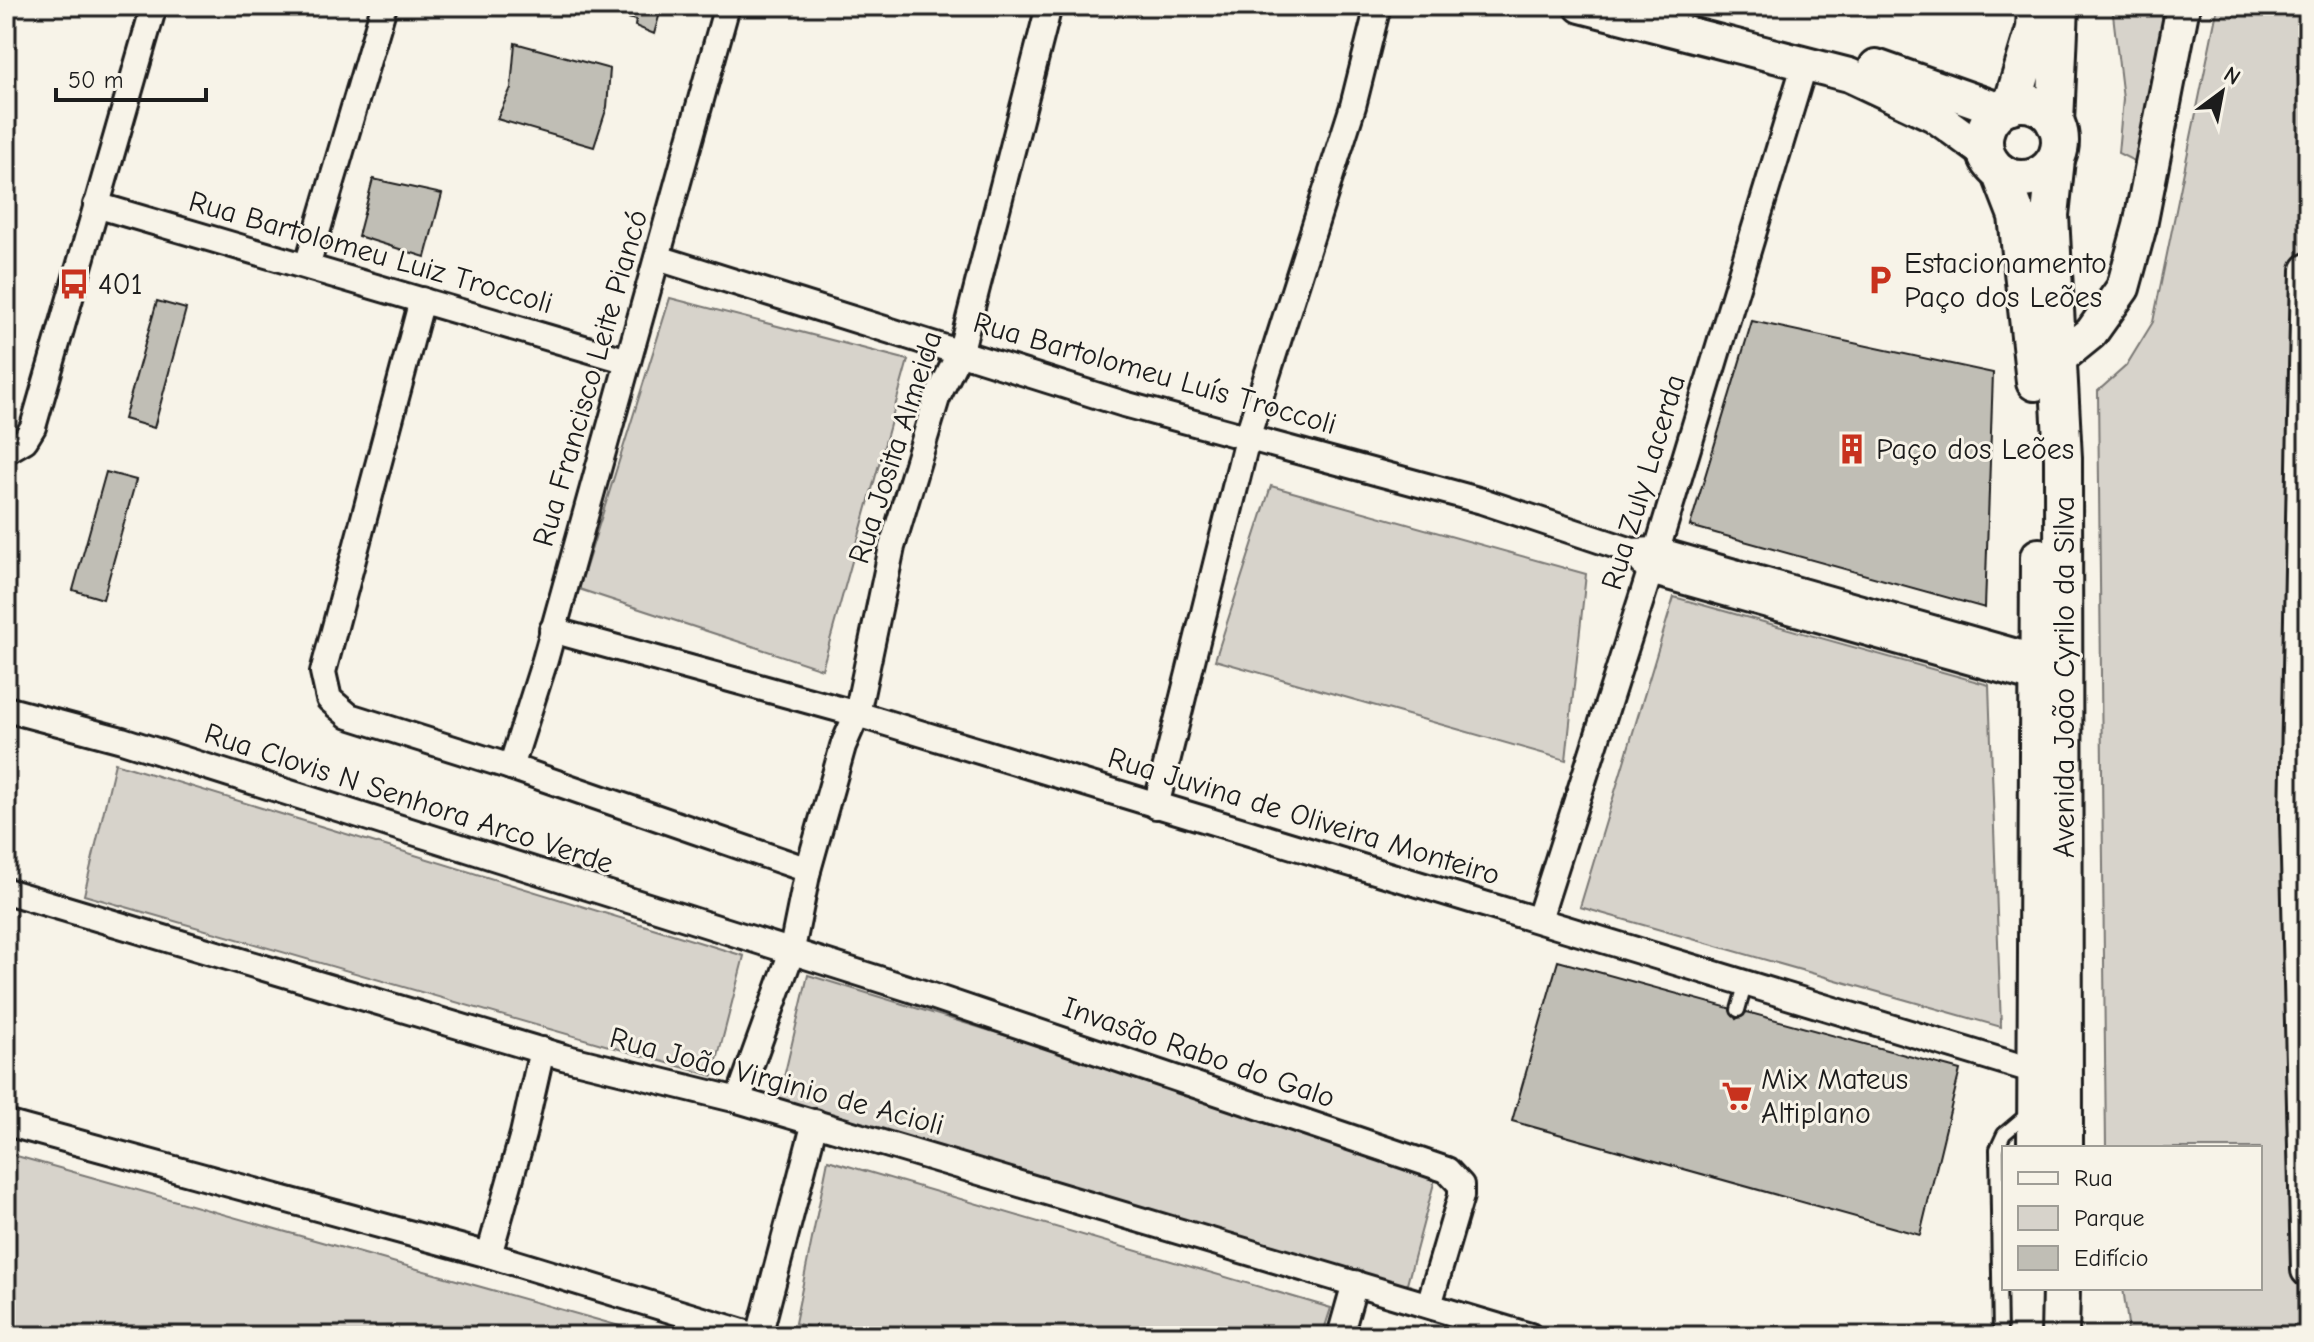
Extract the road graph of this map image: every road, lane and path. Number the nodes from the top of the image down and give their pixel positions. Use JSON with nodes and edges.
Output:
{"nodes":[{"id":1,"x":154,"y":6,"type":"edge"},
{"id":2,"x":384,"y":6,"type":"edge"},
{"id":3,"x":727,"y":6,"type":"edge"},
{"id":4,"x":1049,"y":6,"type":"edge"},
{"id":5,"x":1378,"y":6,"type":"edge"},
{"id":6,"x":1581,"y":6,"type":"edge"},
{"id":7,"x":1661,"y":6,"type":"edge"},
{"id":8,"x":2036,"y":6,"type":"edge"},
{"id":9,"x":2060,"y":6,"type":"edge"},
{"id":10,"x":2183,"y":6,"type":"edge"},
{"id":11,"x":1805,"y":63,"type":"junction"},
{"id":12,"x":2006,"y":108,"type":"junction"},
{"id":13,"x":2055,"y":123,"type":"junction"},
{"id":14,"x":2056,"y":159,"type":"junction"},
{"id":15,"x":1993,"y":162,"type":"junction"},
{"id":16,"x":96,"y":205,"type":"junction"},
{"id":17,"x":658,"y":258,"type":"junction"},
{"id":18,"x":307,"y":266,"type":"junction"},
{"id":19,"x":2308,"y":270,"type":"edge"},
{"id":20,"x":422,"y":300,"type":"junction"},
{"id":21,"x":961,"y":350,"type":"junction"},
{"id":22,"x":2059,"y":359,"type":"junction"},
{"id":23,"x":628,"y":361,"type":"junction"},
{"id":24,"x":1248,"y":435,"type":"junction"},
{"id":25,"x":6,"y":451,"type":"edge"},
{"id":26,"x":1646,"y":558,"type":"junction"},
{"id":27,"x":552,"y":630,"type":"junction"},
{"id":28,"x":2038,"y":670,"type":"junction"},
{"id":29,"x":6,"y":709,"type":"edge"},
{"id":30,"x":857,"y":714,"type":"junction"},
{"id":31,"x":511,"y":767,"type":"junction"},
{"id":32,"x":1156,"y":806,"type":"junction"},
{"id":33,"x":808,"y":870,"type":"junction"},
{"id":34,"x":6,"y":891,"type":"edge"},
{"id":35,"x":1539,"y":919,"type":"junction"},
{"id":36,"x":791,"y":954,"type":"junction"},
{"id":37,"x":1746,"y":982,"type":"junction"},
{"id":38,"x":1738,"y":1010,"type":"dead end"},
{"id":39,"x":542,"y":1050,"type":"junction"},
{"id":40,"x":2035,"y":1071,"type":"junction"},
{"id":41,"x":738,"y":1100,"type":"junction"},
{"id":42,"x":2036,"y":1107,"type":"junction"},
{"id":43,"x":815,"y":1122,"type":"junction"},
{"id":44,"x":6,"y":1123,"type":"edge"},
{"id":45,"x":2036,"y":1146,"type":"edge"},
{"id":46,"x":2064,"y":1146,"type":"edge"},
{"id":47,"x":489,"y":1255,"type":"junction"},
{"id":48,"x":2308,"y":1270,"type":"edge"},
{"id":49,"x":1355,"y":1283,"type":"junction"},
{"id":50,"x":2036,"y":1290,"type":"edge"},
{"id":51,"x":2061,"y":1290,"type":"edge"},
{"id":52,"x":1429,"y":1305,"type":"junction"},
{"id":53,"x":758,"y":1336,"type":"edge"},
{"id":54,"x":1340,"y":1336,"type":"edge"},
{"id":55,"x":1530,"y":1336,"type":"edge"},
{"id":56,"x":2000,"y":1336,"type":"edge"},
{"id":57,"x":2037,"y":1336,"type":"edge"},
{"id":58,"x":2060,"y":1336,"type":"edge"}],
"edges":[{"from":1,"to":16,"type":"street"},
{"from":2,"to":18,"type":"street"},
{"from":3,"to":17,"type":"street","name":"Rua Francisco Leite Piancó"},
{"from":4,"to":21,"type":"street","name":"Rua Josita Almeida"},
{"from":5,"to":24,"type":"street"},
{"from":6,"to":11,"type":"street"},
{"from":7,"to":12,"type":"street"},
{"from":8,"to":12,"type":"main road"},
{"from":9,"to":13,"type":"main road"},
{"from":10,"to":22,"type":"street"},
{"from":11,"to":15,"type":"street"},
{"from":11,"to":26,"type":"street","name":"Rua Zuly Lacerda"},
{"from":12,"to":13,"type":"main road"},
{"from":12,"to":15,"type":"main road"},
{"from":13,"to":14,"type":"main road"},
{"from":14,"to":15,"type":"main road"},
{"from":14,"to":22,"type":"main road","name":"Avenida João Cyrilo da Silva"},
{"from":15,"to":28,"type":"main road","name":"Avenida João Cyrilo da Silva"},
{"from":16,"to":18,"type":"street","name":"Rua Bartolomeu Luiz Troccoli"},
{"from":16,"to":25,"type":"street"},
{"from":17,"to":21,"type":"street","name":"Rua Bartolomeu Luís Troccoli"},
{"from":17,"to":23,"type":"street","name":"Rua Francisco Leite Piancó"},
{"from":18,"to":20,"type":"street","name":"Rua Bartolomeu Luiz Troccoli"},
{"from":19,"to":48,"type":"street"},
{"from":20,"to":23,"type":"street","name":"Rua Bartolomeu Luiz Troccoli"},
{"from":20,"to":31,"type":"street"},
{"from":21,"to":24,"type":"street","name":"Rua Bartolomeu Luís Troccoli"},
{"from":21,"to":30,"type":"street","name":"Rua Josita Almeida"},
{"from":22,"to":46,"type":"main road","name":"Avenida João Cyrilo da Silva"},
{"from":23,"to":27,"type":"street","name":"Rua Francisco Leite Piancó"},
{"from":24,"to":26,"type":"street","name":"Rua Bartolomeu Luís Troccoli"},
{"from":24,"to":32,"type":"street"},
{"from":26,"to":28,"type":"street","name":"Rua Bartolomeu Luís Troccoli"},
{"from":26,"to":35,"type":"street","name":"Rua Zuly Lacerda"},
{"from":27,"to":30,"type":"street","name":"Rua Juvina de Oliveira Monteiro"},
{"from":27,"to":31,"type":"street","name":"Rua Francisco Leite Piancó"},
{"from":28,"to":40,"type":"main road","name":"Avenida João Cyrilo da Silva"},
{"from":29,"to":36,"type":"street","name":"Rua Clovis N Senhora Arco Verde"},
{"from":30,"to":32,"type":"street","name":"Rua Juvina de Oliveira Monteiro"},
{"from":30,"to":33,"type":"street","name":"Rua Josita Almeida"},
{"from":31,"to":33,"type":"street"},
{"from":32,"to":35,"type":"street","name":"Rua Juvina de Oliveira Monteiro"},
{"from":33,"to":36,"type":"street","name":"Rua Josita Almeida"},
{"from":34,"to":39,"type":"street","name":"Rua João Virginio de Acioli"},
{"from":35,"to":37,"type":"street","name":"Rua Juvina de Oliveira Monteiro"},
{"from":36,"to":41,"type":"street","name":"Rua Josita Almeida"},
{"from":36,"to":52,"type":"street","name":"Invasão Rabo do Galo"},
{"from":37,"to":38,"type":"lane"},
{"from":37,"to":40,"type":"street","name":"Rua Juvina de Oliveira Monteiro"},
{"from":39,"to":41,"type":"street","name":"Rua João Virginio de Acioli"},
{"from":39,"to":47,"type":"street"},
{"from":40,"to":42,"type":"main road","name":"Avenida João Cyrilo da Silva"},
{"from":41,"to":43,"type":"street","name":"Rua João Virginio de Acioli"},
{"from":42,"to":45,"type":"main road","name":"Avenida João Cyrilo da Silva"},
{"from":42,"to":56,"type":"lane"},
{"from":43,"to":49,"type":"street","name":"Rua João Virginio de Acioli"},
{"from":43,"to":53,"type":"street"},
{"from":44,"to":47,"type":"street"},
{"from":47,"to":53,"type":"street"},
{"from":49,"to":52,"type":"street","name":"Rua João Virginio de Acioli"},
{"from":49,"to":54,"type":"street"},
{"from":50,"to":57,"type":"main road"},
{"from":51,"to":58,"type":"main road"},
{"from":52,"to":55,"type":"street","name":"Rua João Virginio de Acioli"}]}
